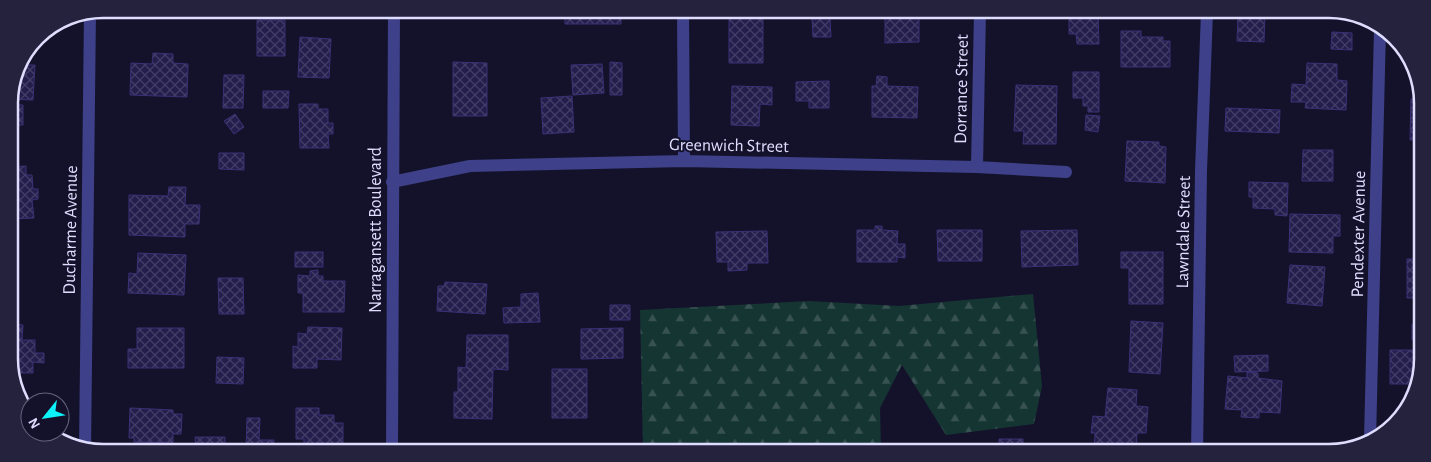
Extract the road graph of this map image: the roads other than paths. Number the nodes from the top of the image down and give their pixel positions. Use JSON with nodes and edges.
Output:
{"nodes":[{"id":1,"x":394,"y":17,"type":"edge"},
{"id":2,"x":682,"y":17,"type":"edge"},
{"id":3,"x":980,"y":17,"type":"edge"},
{"id":4,"x":1207,"y":17,"type":"edge"},
{"id":5,"x":90,"y":19,"type":"edge"},
{"id":6,"x":1380,"y":36,"type":"edge"},
{"id":7,"x":684,"y":162,"type":"junction"},
{"id":8,"x":977,"y":167,"type":"junction"},
{"id":9,"x":1066,"y":172,"type":"dead end"},
{"id":10,"x":392,"y":182,"type":"junction"},
{"id":11,"x":1370,"y":433,"type":"edge"},
{"id":12,"x":85,"y":443,"type":"edge"},
{"id":13,"x":392,"y":444,"type":"edge"},
{"id":14,"x":1197,"y":444,"type":"edge"}],
"edges":[{"from":1,"to":10,"type":"street","name":"Narragansett Boulevard"},
{"from":2,"to":7,"type":"street"},
{"from":3,"to":8,"type":"street","name":"Dorrance Street"},
{"from":4,"to":14,"type":"street","name":"Lawndale Street"},
{"from":5,"to":12,"type":"street","name":"Ducharme Avenue"},
{"from":6,"to":11,"type":"street","name":"Pendexter Avenue"},
{"from":7,"to":8,"type":"street","name":"Greenwich Street"},
{"from":7,"to":10,"type":"street","name":"Greenwich Street"},
{"from":8,"to":9,"type":"street","name":"Greenwich Street"},
{"from":10,"to":13,"type":"street","name":"Narragansett Boulevard"}]}
